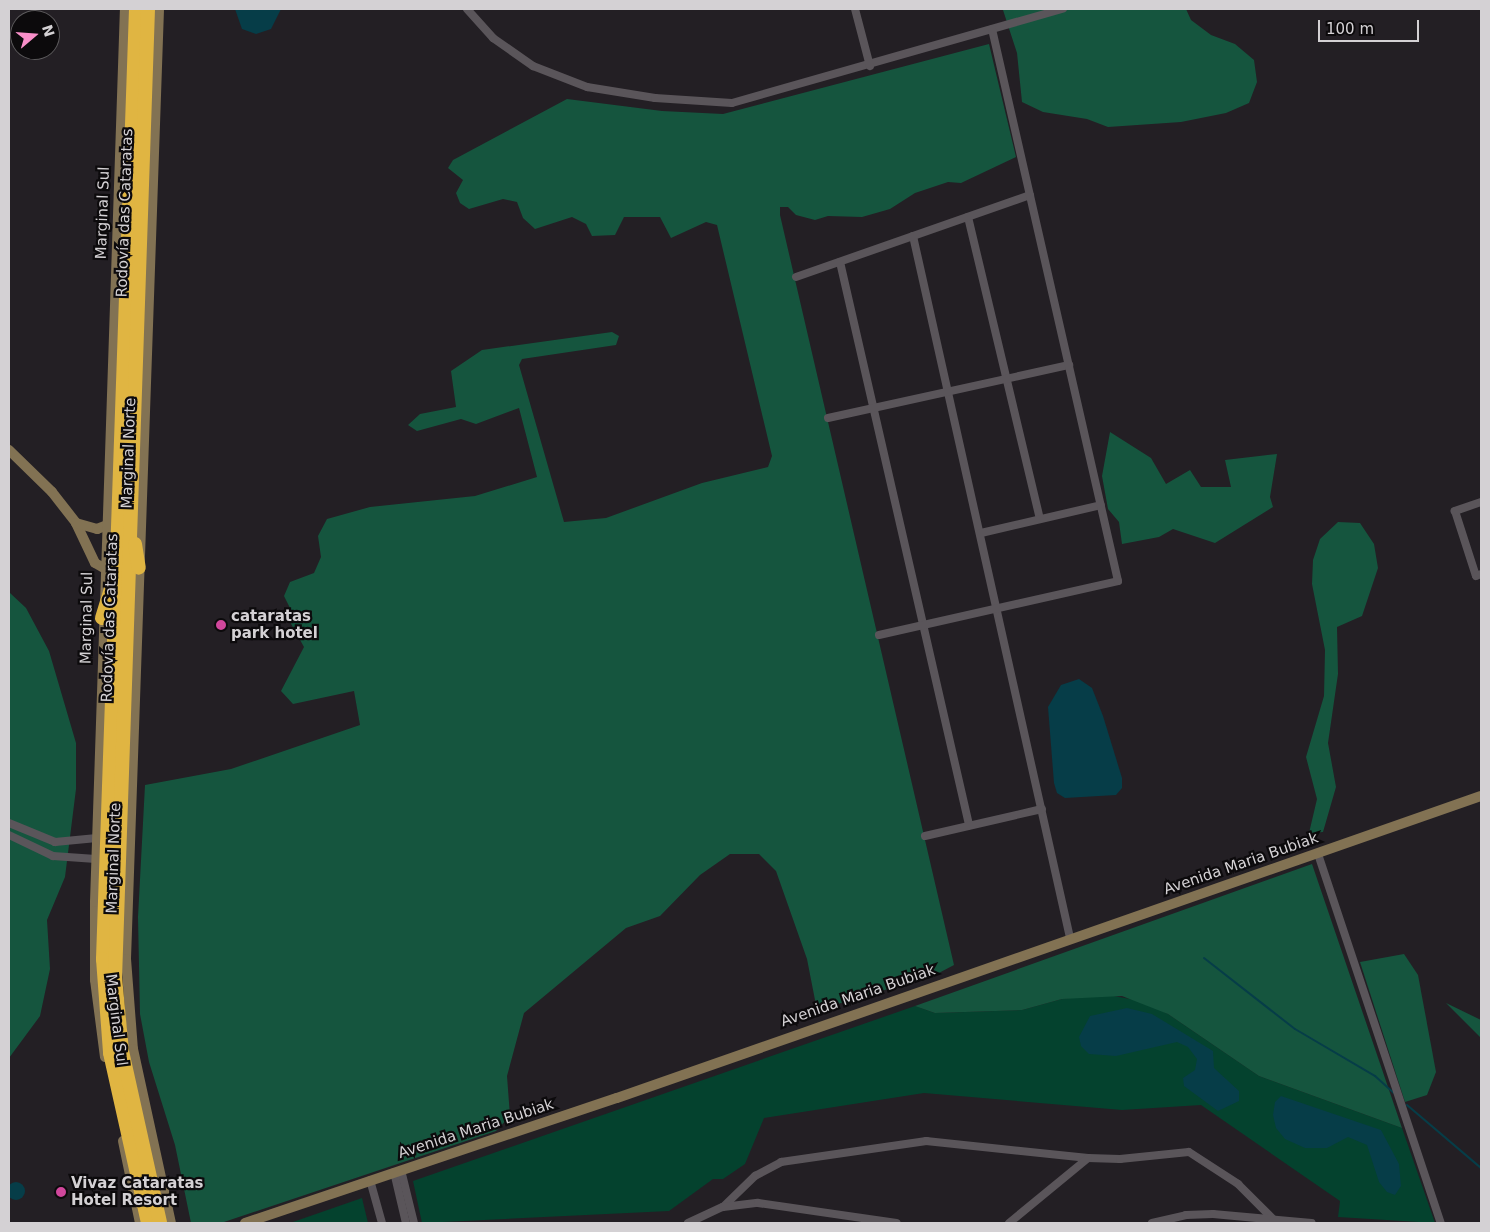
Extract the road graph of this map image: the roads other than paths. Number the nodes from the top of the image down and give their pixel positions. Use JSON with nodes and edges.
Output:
{"nodes":[{"id":1,"x":125,"y":9,"type":"edge"},
{"id":2,"x":136,"y":9,"type":"edge"},
{"id":3,"x":148,"y":9,"type":"edge"},
{"id":4,"x":159,"y":9,"type":"edge"},
{"id":5,"x":467,"y":9,"type":"edge"},
{"id":6,"x":855,"y":9,"type":"edge"},
{"id":7,"x":1063,"y":9,"type":"edge"},
{"id":8,"x":992,"y":30,"type":"junction"},
{"id":9,"x":870,"y":66,"type":"junction"},
{"id":10,"x":1030,"y":195,"type":"junction"},
{"id":11,"x":968,"y":217,"type":"junction"},
{"id":12,"x":913,"y":236,"type":"junction"},
{"id":13,"x":840,"y":262,"type":"junction"},
{"id":14,"x":796,"y":277,"type":"dead end"},
{"id":15,"x":1069,"y":365,"type":"junction"},
{"id":16,"x":1007,"y":378,"type":"junction"},
{"id":17,"x":950,"y":391,"type":"junction"},
{"id":18,"x":873,"y":408,"type":"junction"},
{"id":19,"x":828,"y":418,"type":"dead end"},
{"id":20,"x":9,"y":450,"type":"edge"},
{"id":21,"x":1481,"y":502,"type":"edge"},
{"id":22,"x":1101,"y":505,"type":"junction"},
{"id":23,"x":130,"y":518,"type":"junction"},
{"id":24,"x":1040,"y":519,"type":"junction"},
{"id":25,"x":76,"y":523,"type":"junction"},
{"id":26,"x":105,"y":526,"type":"junction"},
{"id":27,"x":981,"y":533,"type":"junction"},
{"id":28,"x":110,"y":568,"type":"junction"},
{"id":29,"x":139,"y":568,"type":"junction"},
{"id":30,"x":1481,"y":574,"type":"edge"},
{"id":31,"x":998,"y":608,"type":"junction"},
{"id":32,"x":102,"y":618,"type":"joint"},
{"id":33,"x":923,"y":625,"type":"junction"},
{"id":34,"x":879,"y":635,"type":"dead end"},
{"id":35,"x":1481,"y":796,"type":"edge"},
{"id":36,"x":1042,"y":809,"type":"junction"},
{"id":37,"x":9,"y":823,"type":"edge"},
{"id":38,"x":969,"y":826,"type":"junction"},
{"id":39,"x":9,"y":835,"type":"edge"},
{"id":40,"x":925,"y":836,"type":"dead end"},
{"id":41,"x":97,"y":838,"type":"junction"},
{"id":42,"x":1318,"y":854,"type":"junction"},
{"id":43,"x":96,"y":859,"type":"junction"},
{"id":44,"x":110,"y":884,"type":"junction"},
{"id":45,"x":95,"y":899,"type":"junction"},
{"id":46,"x":127,"y":900,"type":"junction"},
{"id":47,"x":1070,"y":938,"type":"junction"},
{"id":48,"x":94,"y":945,"type":"junction"},
{"id":49,"x":126,"y":946,"type":"junction"},
{"id":50,"x":109,"y":959,"type":"junction"},
{"id":51,"x":1088,"y":1158,"type":"junction"},
{"id":52,"x":398,"y":1171,"type":"junction"},
{"id":53,"x":370,"y":1180,"type":"junction"},
{"id":54,"x":723,"y":1207,"type":"junction"},
{"id":55,"x":1274,"y":1220,"type":"junction"},
{"id":56,"x":140,"y":1223,"type":"edge"},
{"id":57,"x":148,"y":1223,"type":"edge"},
{"id":58,"x":160,"y":1223,"type":"edge"},
{"id":59,"x":171,"y":1223,"type":"edge"},
{"id":60,"x":245,"y":1223,"type":"edge"},
{"id":61,"x":382,"y":1223,"type":"edge"},
{"id":62,"x":406,"y":1223,"type":"edge"},
{"id":63,"x":414,"y":1223,"type":"edge"},
{"id":64,"x":688,"y":1223,"type":"edge"},
{"id":65,"x":897,"y":1223,"type":"edge"},
{"id":66,"x":1009,"y":1223,"type":"edge"},
{"id":67,"x":1152,"y":1223,"type":"edge"},
{"id":68,"x":1312,"y":1223,"type":"edge"},
{"id":69,"x":1441,"y":1223,"type":"edge"}],
"edges":[{"from":1,"to":26,"type":"street","name":"Marginal Sul"},
{"from":2,"to":28,"type":"highway","name":"Rodovía das Cataratas"},
{"from":3,"to":23,"type":"highway","name":"Rodovía das Cataratas"},
{"from":4,"to":29,"type":"street","name":"Marginal Norte"},
{"from":5,"to":9,"type":"street"},
{"from":6,"to":9,"type":"street"},
{"from":7,"to":8,"type":"street"},
{"from":8,"to":9,"type":"street"},
{"from":8,"to":10,"type":"street"},
{"from":10,"to":11,"type":"street"},
{"from":10,"to":15,"type":"street"},
{"from":11,"to":12,"type":"street"},
{"from":11,"to":16,"type":"street"},
{"from":12,"to":13,"type":"street"},
{"from":12,"to":17,"type":"street"},
{"from":13,"to":14,"type":"street"},
{"from":13,"to":18,"type":"street"},
{"from":15,"to":16,"type":"street"},
{"from":15,"to":22,"type":"street"},
{"from":16,"to":17,"type":"street"},
{"from":16,"to":24,"type":"street"},
{"from":17,"to":18,"type":"street"},
{"from":17,"to":27,"type":"street"},
{"from":18,"to":19,"type":"street"},
{"from":18,"to":33,"type":"street"},
{"from":20,"to":25,"type":"street"},
{"from":21,"to":30,"type":"street"},
{"from":22,"to":24,"type":"street"},
{"from":22,"to":31,"type":"street"},
{"from":23,"to":29,"type":"highway"},
{"from":23,"to":44,"type":"highway","name":"Rodovía das Cataratas"},
{"from":24,"to":27,"type":"street"},
{"from":25,"to":26,"type":"street"},
{"from":25,"to":28,"type":"street"},
{"from":26,"to":28,"type":"street","name":"Marginal Sul"},
{"from":27,"to":31,"type":"street"},
{"from":28,"to":32,"type":"highway"},
{"from":28,"to":44,"type":"highway","name":"Rodovía das Cataratas"},
{"from":29,"to":46,"type":"street","name":"Marginal Norte"},
{"from":31,"to":33,"type":"street"},
{"from":31,"to":36,"type":"street"},
{"from":32,"to":41,"type":"street","name":"Marginal Sul"},
{"from":33,"to":34,"type":"street"},
{"from":33,"to":38,"type":"street"},
{"from":35,"to":42,"type":"street","name":"Avenida Maria Bubiak"},
{"from":36,"to":38,"type":"street"},
{"from":36,"to":47,"type":"street"},
{"from":37,"to":41,"type":"street"},
{"from":38,"to":40,"type":"street"},
{"from":39,"to":43,"type":"street"},
{"from":41,"to":43,"type":"street","name":"Marginal Sul"},
{"from":42,"to":47,"type":"street","name":"Avenida Maria Bubiak"},
{"from":42,"to":69,"type":"street"},
{"from":43,"to":45,"type":"street","name":"Marginal Sul"},
{"from":44,"to":50,"type":"highway","name":"Rodovía das Cataratas"},
{"from":45,"to":46,"type":"street"},
{"from":45,"to":48,"type":"street","name":"Marginal Sul"},
{"from":46,"to":49,"type":"street","name":"Marginal Norte"},
{"from":47,"to":52,"type":"street","name":"Avenida Maria Bubiak"},
{"from":48,"to":49,"type":"street"},
{"from":48,"to":56,"type":"street","name":"Marginal Sul"},
{"from":49,"to":59,"type":"street","name":"Marginal Norte"},
{"from":50,"to":57,"type":"highway","name":"Rodovía das Cataratas"},
{"from":50,"to":58,"type":"highway","name":"Rodovía das Cataratas"},
{"from":51,"to":54,"type":"street"},
{"from":51,"to":55,"type":"street"},
{"from":51,"to":66,"type":"street"},
{"from":52,"to":53,"type":"street","name":"Avenida Maria Bubiak"},
{"from":52,"to":62,"type":"street"},
{"from":52,"to":63,"type":"street"},
{"from":53,"to":60,"type":"street","name":"Avenida Maria Bubiak"},
{"from":53,"to":61,"type":"street"},
{"from":54,"to":64,"type":"street"},
{"from":54,"to":65,"type":"street"},
{"from":55,"to":67,"type":"street"},
{"from":55,"to":68,"type":"street"}]}
